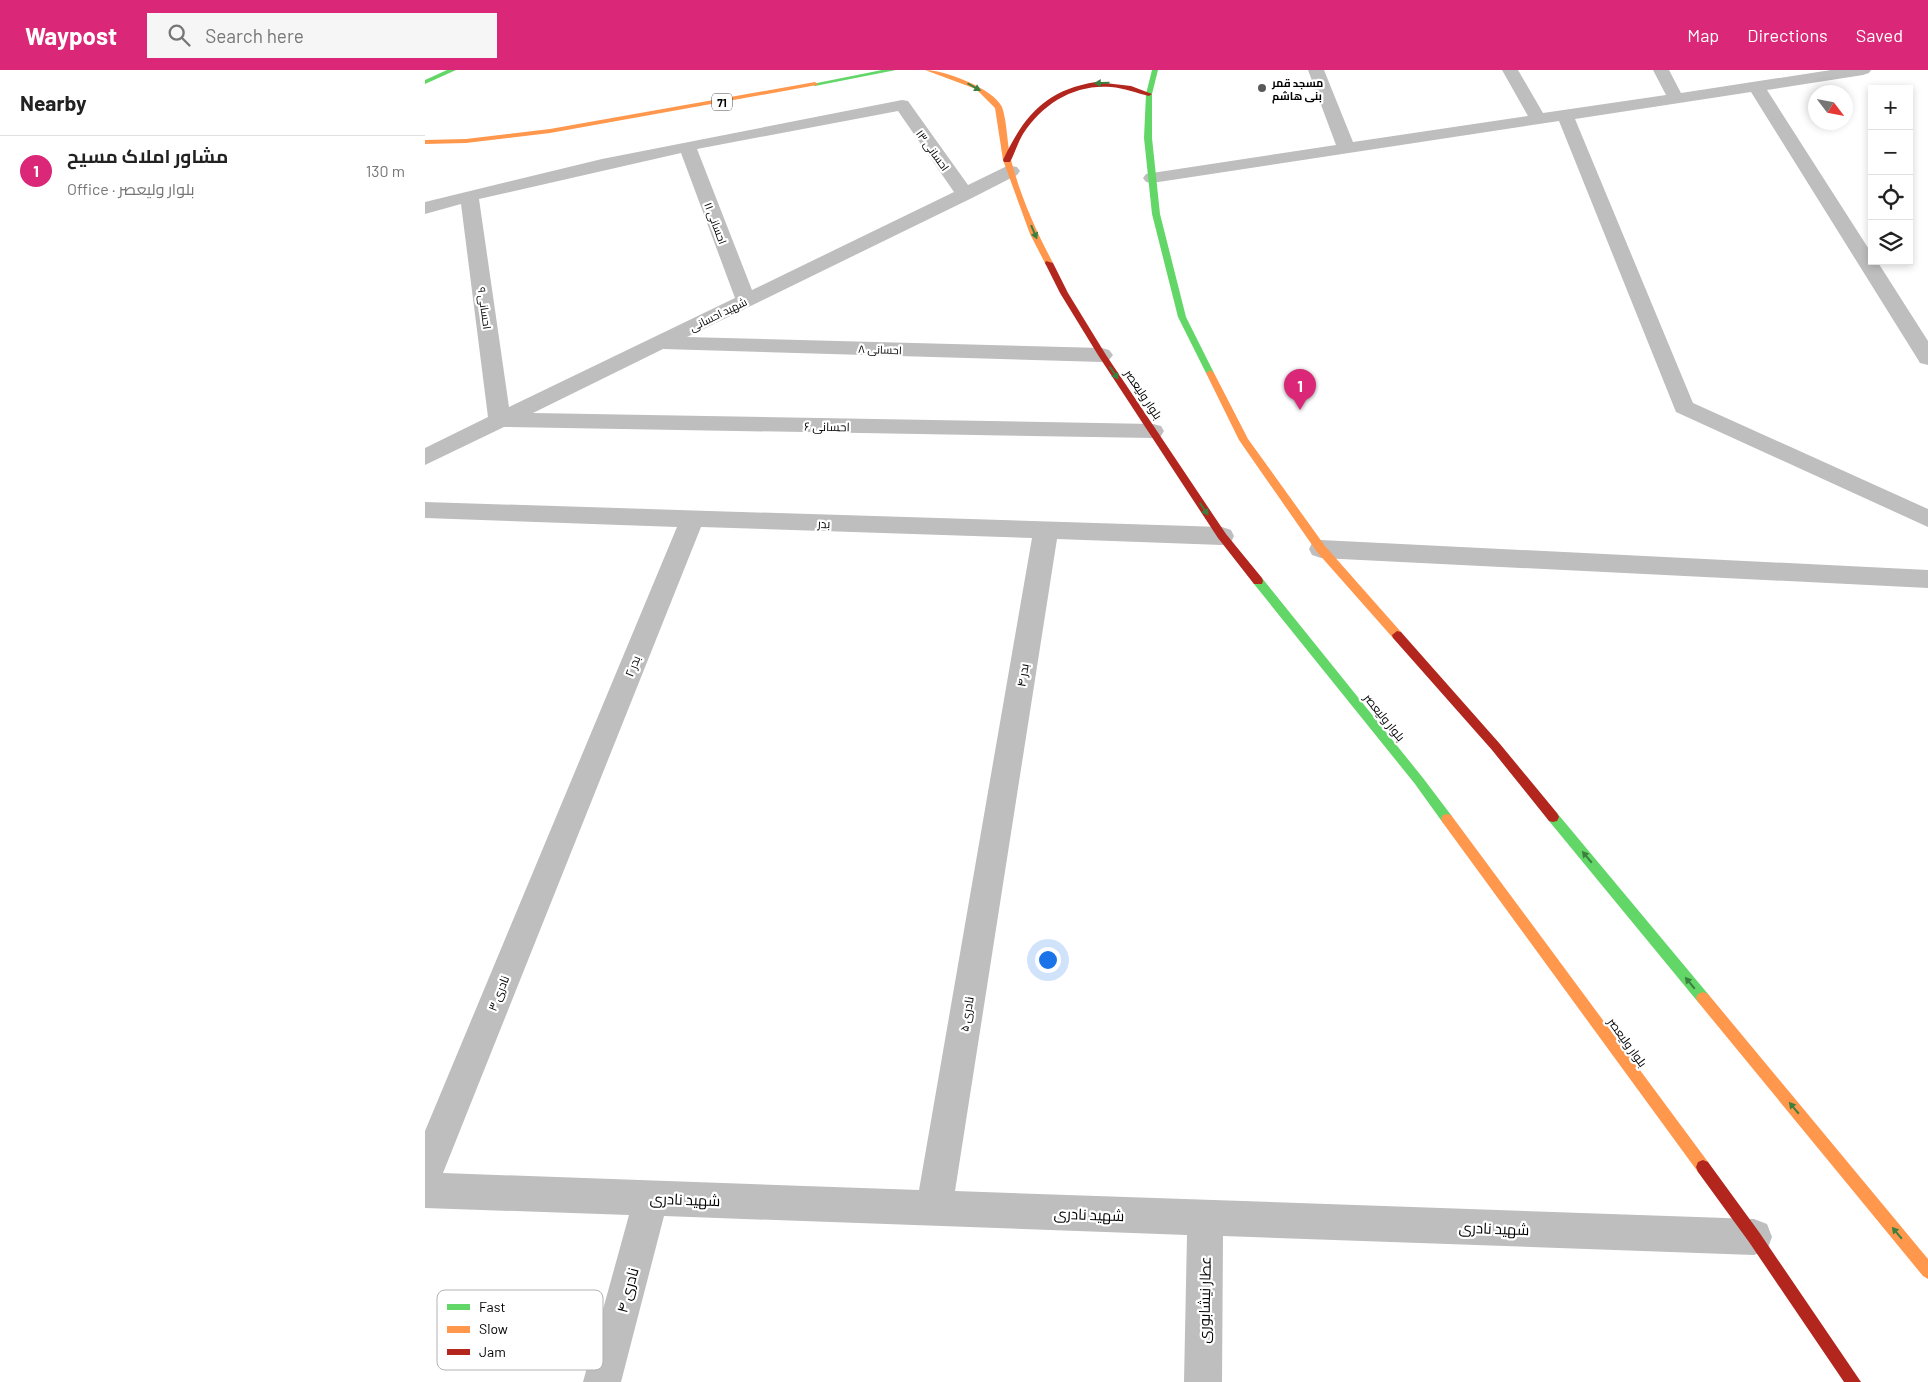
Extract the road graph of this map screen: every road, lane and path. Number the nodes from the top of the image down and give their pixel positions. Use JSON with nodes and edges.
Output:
{"nodes":[{"id":1,"x":453,"y":70,"type":"edge"},
{"id":2,"x":893,"y":70,"type":"edge"},
{"id":3,"x":928,"y":70,"type":"edge"},
{"id":4,"x":1155,"y":70,"type":"edge"},
{"id":5,"x":1315,"y":70,"type":"edge"},
{"id":6,"x":1510,"y":70,"type":"edge"},
{"id":7,"x":1661,"y":70,"type":"edge"},
{"id":8,"x":1852,"y":71,"type":"edge"},
{"id":9,"x":440,"y":74,"type":"junction"},
{"id":10,"x":425,"y":78,"type":"edge"},
{"id":11,"x":425,"y":82,"type":"edge"},
{"id":12,"x":1756,"y":86,"type":"junction"},
{"id":13,"x":1149,"y":94,"type":"junction"},
{"id":14,"x":1676,"y":98,"type":"junction"},
{"id":15,"x":1565,"y":115,"type":"junction"},
{"id":16,"x":1538,"y":119,"type":"junction"},
{"id":17,"x":467,"y":141,"type":"junction"},
{"id":18,"x":425,"y":142,"type":"edge"},
{"id":19,"x":687,"y":146,"type":"junction"},
{"id":20,"x":1347,"y":149,"type":"junction"},
{"id":21,"x":425,"y":152,"type":"edge"},
{"id":22,"x":1009,"y":166,"type":"junction"},
{"id":23,"x":1152,"y":178,"type":"junction"},
{"id":24,"x":965,"y":194,"type":"junction"},
{"id":25,"x":469,"y":196,"type":"junction"},
{"id":26,"x":425,"y":208,"type":"edge"},
{"id":27,"x":746,"y":301,"type":"junction"},
{"id":28,"x":659,"y":343,"type":"junction"},
{"id":29,"x":1102,"y":355,"type":"junction"},
{"id":30,"x":1928,"y":358,"type":"edge"},
{"id":31,"x":500,"y":420,"type":"junction"},
{"id":32,"x":1153,"y":431,"type":"junction"},
{"id":33,"x":425,"y":457,"type":"edge"},
{"id":34,"x":425,"y":510,"type":"edge"},
{"id":35,"x":692,"y":519,"type":"junction"},
{"id":36,"x":1928,"y":519,"type":"edge"},
{"id":37,"x":1045,"y":530,"type":"junction"},
{"id":38,"x":1222,"y":536,"type":"junction"},
{"id":39,"x":1321,"y":549,"type":"junction"},
{"id":40,"x":1928,"y":579,"type":"edge"},
{"id":41,"x":572,"y":813,"type":"joint"},
{"id":42,"x":998,"y":820,"type":"joint"},
{"id":43,"x":425,"y":1173,"type":"edge"},
{"id":44,"x":425,"y":1190,"type":"edge"},
{"id":45,"x":651,"y":1198,"type":"junction"},
{"id":46,"x":934,"y":1208,"type":"junction"},
{"id":47,"x":1205,"y":1218,"type":"junction"},
{"id":48,"x":1754,"y":1237,"type":"junction"},
{"id":49,"x":1928,"y":1271,"type":"edge"},
{"id":50,"x":602,"y":1382,"type":"edge"},
{"id":51,"x":1203,"y":1382,"type":"edge"},
{"id":52,"x":1853,"y":1382,"type":"edge"}],
"edges":[{"from":1,"to":9,"type":"main road"},
{"from":2,"to":17,"type":"main road","number":"71"},
{"from":3,"to":22,"type":"main road","name":"بلوار ولیعصر","one_way":true},
{"from":4,"to":13,"type":"main road"},
{"from":5,"to":20,"type":"street"},
{"from":6,"to":16,"type":"street"},
{"from":7,"to":14,"type":"street"},
{"from":8,"to":12,"type":"street"},
{"from":9,"to":10,"type":"main road"},
{"from":9,"to":11,"type":"main road"},
{"from":12,"to":14,"type":"street"},
{"from":12,"to":30,"type":"street"},
{"from":13,"to":22,"type":"main road","one_way":true},
{"from":13,"to":23,"type":"main road"},
{"from":14,"to":15,"type":"street"},
{"from":15,"to":16,"type":"street"},
{"from":15,"to":36,"type":"street"},
{"from":16,"to":20,"type":"street"},
{"from":17,"to":18,"type":"main road","number":"71"},
{"from":17,"to":21,"type":"main road","number":"71"},
{"from":19,"to":24,"type":"street","name":"احسانی ۱۳"},
{"from":19,"to":25,"type":"street"},
{"from":19,"to":27,"type":"street","name":"احسانی ۱۱"},
{"from":20,"to":23,"type":"street"},
{"from":22,"to":24,"type":"street","name":"شهید احسانی"},
{"from":22,"to":29,"type":"main road","name":"بلوار ولیعصر","one_way":true},
{"from":23,"to":39,"type":"main road"},
{"from":24,"to":27,"type":"street","name":"شهید احسانی"},
{"from":25,"to":26,"type":"street"},
{"from":25,"to":31,"type":"street","name":"احسانی ۹"},
{"from":27,"to":28,"type":"street","name":"شهید احسانی"},
{"from":28,"to":29,"type":"street","name":"احسانی ۸"},
{"from":28,"to":31,"type":"street","name":"شهید احسانی"},
{"from":29,"to":32,"type":"main road","name":"بلوار ولیعصر","one_way":true},
{"from":31,"to":32,"type":"street","name":"احسانی ۶"},
{"from":31,"to":33,"type":"street","name":"شهید احسانی"},
{"from":32,"to":38,"type":"main road","name":"بلوار ولیعصر","one_way":true},
{"from":34,"to":35,"type":"street","name":"بدر"},
{"from":35,"to":37,"type":"street","name":"بدر"},
{"from":35,"to":41,"type":"street","name":"بدر ۲"},
{"from":37,"to":38,"type":"street","name":"بدر"},
{"from":37,"to":42,"type":"street","name":"بدر ۴"},
{"from":38,"to":48,"type":"main road","name":"بلوار ولیعصر"},
{"from":39,"to":40,"type":"street"},
{"from":49,"to":39,"type":"main road","one_way":true},
{"from":41,"to":43,"type":"street","name":"نادری ۳"},
{"from":42,"to":46,"type":"street","name":"نادری ۵"},
{"from":44,"to":45,"type":"street","name":"شهید نادری"},
{"from":45,"to":46,"type":"street","name":"شهید نادری"},
{"from":45,"to":50,"type":"street","name":"نادری ۴"},
{"from":46,"to":47,"type":"street","name":"شهید نادری"},
{"from":47,"to":48,"type":"street","name":"شهید نادری"},
{"from":47,"to":51,"type":"street","name":"عطار نیشابوری"},
{"from":48,"to":52,"type":"main road","name":"بلوار ولیعصر"}]}
